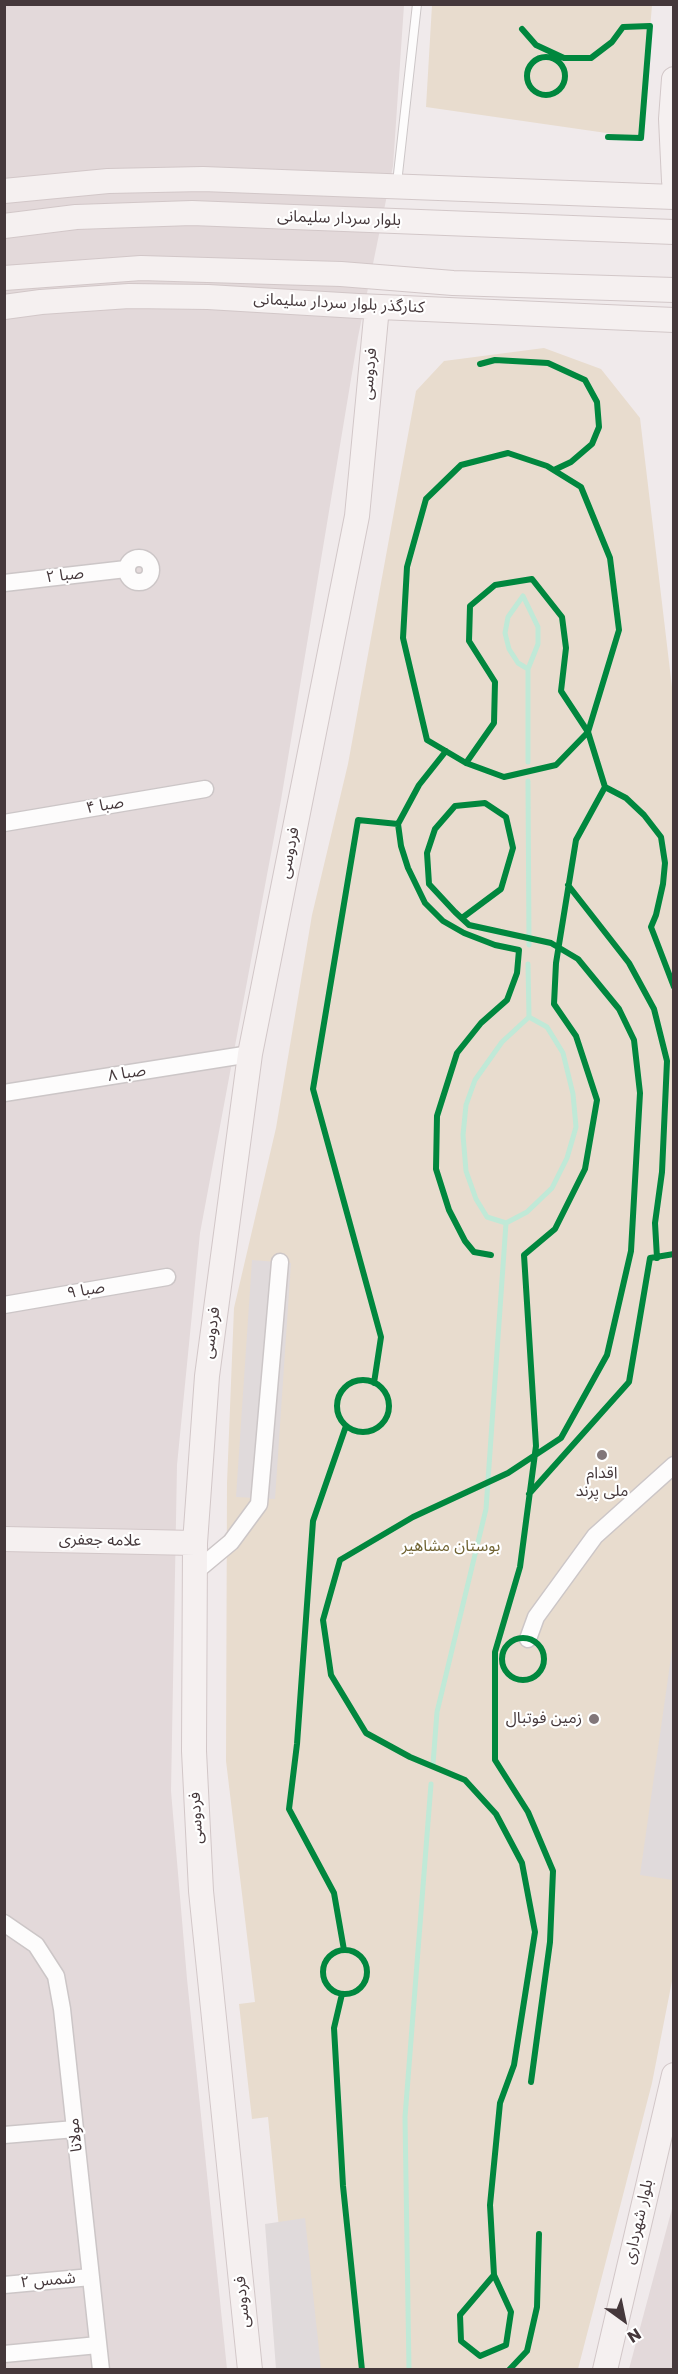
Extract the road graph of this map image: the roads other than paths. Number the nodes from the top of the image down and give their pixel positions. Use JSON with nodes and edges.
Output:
{"nodes":[{"id":1,"x":417,"y":4,"type":"edge"},
{"id":2,"x":674,"y":79,"type":"edge"},
{"id":3,"x":674,"y":181,"type":"edge"},
{"id":4,"x":397,"y":186,"type":"junction"},
{"id":5,"x":4,"y":191,"type":"edge"},
{"id":6,"x":674,"y":197,"type":"edge"},
{"id":7,"x":4,"y":225,"type":"edge"},
{"id":8,"x":674,"y":232,"type":"edge"},
{"id":9,"x":4,"y":278,"type":"edge"},
{"id":10,"x":568,"y":286,"type":"junction"},
{"id":11,"x":674,"y":290,"type":"edge"},
{"id":12,"x":4,"y":307,"type":"edge"},
{"id":13,"x":376,"y":307,"type":"junction"},
{"id":14,"x":502,"y":313,"type":"junction"},
{"id":15,"x":674,"y":320,"type":"edge"},
{"id":16,"x":126,"y":569,"type":"dead end"},
{"id":17,"x":4,"y":583,"type":"edge"},
{"id":18,"x":205,"y":789,"type":"dead end"},
{"id":19,"x":4,"y":823,"type":"edge"},
{"id":20,"x":250,"y":1054,"type":"junction"},
{"id":21,"x":4,"y":1093,"type":"edge"},
{"id":22,"x":280,"y":1262,"type":"dead end"},
{"id":23,"x":167,"y":1277,"type":"dead end"},
{"id":24,"x":4,"y":1305,"type":"edge"},
{"id":25,"x":674,"y":1465,"type":"edge"},
{"id":26,"x":4,"y":1539,"type":"edge"},
{"id":27,"x":195,"y":1544,"type":"junction"},
{"id":28,"x":195,"y":1572,"type":"junction"},
{"id":29,"x":528,"y":1639,"type":"dead end"},
{"id":30,"x":4,"y":1923,"type":"edge"},
{"id":31,"x":674,"y":2075,"type":"edge"},
{"id":32,"x":75,"y":2129,"type":"junction"},
{"id":33,"x":4,"y":2135,"type":"edge"},
{"id":34,"x":91,"y":2277,"type":"junction"},
{"id":35,"x":4,"y":2285,"type":"edge"},
{"id":36,"x":98,"y":2345,"type":"junction"},
{"id":37,"x":4,"y":2354,"type":"edge"},
{"id":38,"x":101,"y":2370,"type":"edge"},
{"id":39,"x":250,"y":2370,"type":"edge"},
{"id":40,"x":605,"y":2370,"type":"edge"}],
"edges":[{"from":1,"to":4,"type":"lane"},
{"from":2,"to":3,"type":"main road"},
{"from":4,"to":5,"type":"main road"},
{"from":4,"to":6,"type":"main road"},
{"from":7,"to":8,"type":"main road","name":"بلوار سردار سلیمانی"},
{"from":9,"to":10,"type":"main road"},
{"from":10,"to":11,"type":"main road"},
{"from":10,"to":14,"type":"main road"},
{"from":12,"to":13,"type":"main road","name":"کنارگذر بلوار سردار سلیمانی"},
{"from":13,"to":14,"type":"main road","name":"کنارگذر بلوار سردار سلیمانی"},
{"from":13,"to":20,"type":"main road","name":"فردوسی"},
{"from":14,"to":15,"type":"main road","name":"کنارگذر بلوار سردار سلیمانی"},
{"from":16,"to":17,"type":"street","name":"صبا ۲"},
{"from":18,"to":19,"type":"street","name":"صبا ۴"},
{"from":20,"to":21,"type":"street","name":"صبا ۸"},
{"from":20,"to":27,"type":"main road","name":"فردوسی"},
{"from":22,"to":28,"type":"street"},
{"from":23,"to":24,"type":"street","name":"صبا ۹"},
{"from":25,"to":29,"type":"street"},
{"from":26,"to":27,"type":"main road","name":"علامه جعفری"},
{"from":27,"to":28,"type":"main road","name":"فردوسی"},
{"from":28,"to":39,"type":"main road","name":"فردوسی"},
{"from":30,"to":32,"type":"street","name":"مولانا"},
{"from":31,"to":40,"type":"main road","name":"بلوار شهرداری"},
{"from":32,"to":33,"type":"street"},
{"from":32,"to":34,"type":"street","name":"مولانا"},
{"from":34,"to":35,"type":"street","name":"شمس ۲"},
{"from":34,"to":36,"type":"street","name":"مولانا"},
{"from":36,"to":37,"type":"street"},
{"from":36,"to":38,"type":"street","name":"مولانا"}]}
